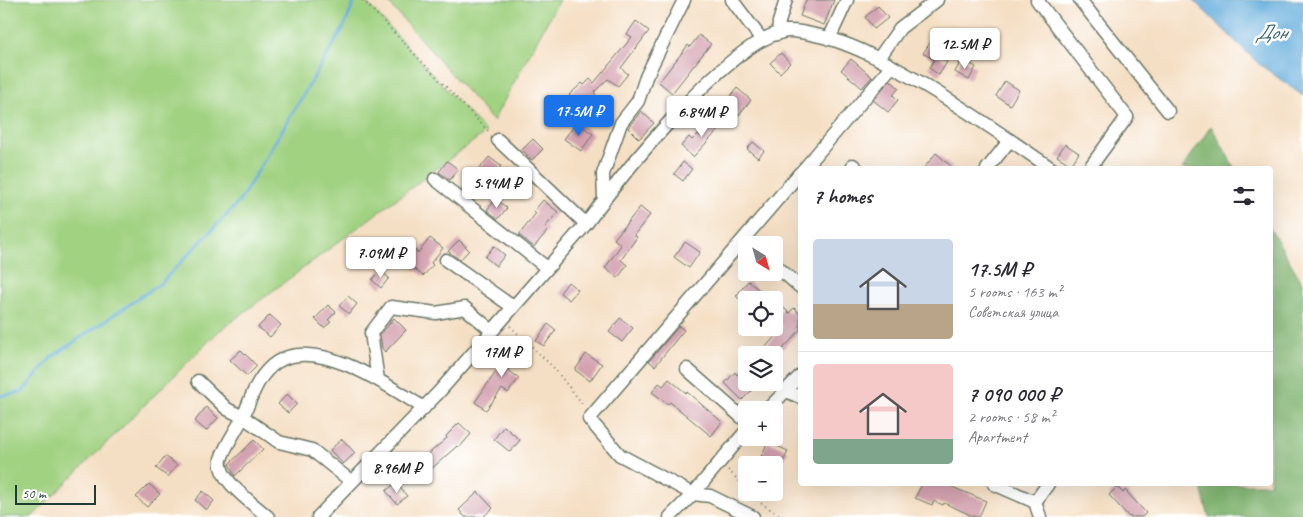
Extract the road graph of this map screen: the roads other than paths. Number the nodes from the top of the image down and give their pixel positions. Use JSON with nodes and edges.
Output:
{"nodes":[{"id":1,"x":684,"y":0,"type":"edge"},
{"id":2,"x":732,"y":0,"type":"edge"},
{"id":3,"x":786,"y":0,"type":"edge"},
{"id":4,"x":847,"y":0,"type":"edge"},
{"id":5,"x":937,"y":0,"type":"edge"},
{"id":6,"x":1037,"y":0,"type":"edge"},
{"id":7,"x":1080,"y":0,"type":"edge"},
{"id":8,"x":926,"y":4,"type":"edge"},
{"id":9,"x":778,"y":34,"type":"junction"},
{"id":10,"x":829,"y":39,"type":"junction"},
{"id":11,"x":762,"y":40,"type":"junction"},
{"id":12,"x":879,"y":58,"type":"junction"},
{"id":13,"x":892,"y":66,"type":"junction"},
{"id":14,"x":1168,"y":111,"type":"dead end"},
{"id":15,"x":498,"y":140,"type":"road end"},
{"id":16,"x":1010,"y":140,"type":"junction"},
{"id":17,"x":807,"y":166,"type":"edge"},
{"id":18,"x":989,"y":166,"type":"edge"},
{"id":19,"x":1048,"y":166,"type":"edge"},
{"id":20,"x":1091,"y":166,"type":"dead end"},
{"id":21,"x":798,"y":175,"type":"edge"},
{"id":22,"x":435,"y":179,"type":"dead end"},
{"id":23,"x":604,"y":198,"type":"junction"},
{"id":24,"x":586,"y":224,"type":"junction"},
{"id":25,"x":446,"y":260,"type":"dead end"},
{"id":26,"x":547,"y":268,"type":"junction"},
{"id":27,"x":783,"y":272,"type":"edge"},
{"id":28,"x":798,"y":285,"type":"edge"},
{"id":29,"x":513,"y":308,"type":"junction"},
{"id":30,"x":492,"y":331,"type":"junction"},
{"id":31,"x":687,"y":369,"type":"dead end"},
{"id":32,"x":798,"y":378,"type":"edge"},
{"id":33,"x":378,"y":380,"type":"junction"},
{"id":34,"x":198,"y":381,"type":"dead end"},
{"id":35,"x":786,"y":391,"type":"junction"},
{"id":36,"x":798,"y":396,"type":"edge"},
{"id":37,"x":776,"y":401,"type":"edge"},
{"id":38,"x":424,"y":408,"type":"junction"},
{"id":39,"x":738,"y":414,"type":"edge"},
{"id":40,"x":243,"y":417,"type":"junction"},
{"id":41,"x":738,"y":441,"type":"edge"},
{"id":42,"x":352,"y":482,"type":"junction"},
{"id":43,"x":998,"y":486,"type":"edge"},
{"id":44,"x":1046,"y":486,"type":"edge"},
{"id":45,"x":694,"y":494,"type":"junction"},
{"id":46,"x":1034,"y":502,"type":"junction"},
{"id":47,"x":268,"y":517,"type":"edge"},
{"id":48,"x":318,"y":517,"type":"edge"},
{"id":49,"x":670,"y":517,"type":"edge"},
{"id":50,"x":753,"y":517,"type":"edge"},
{"id":51,"x":1040,"y":517,"type":"edge"}],
"edges":[{"from":1,"to":23,"type":"street"},
{"from":2,"to":11,"type":"street"},
{"from":3,"to":9,"type":"street"},
{"from":4,"to":10,"type":"street"},
{"from":5,"to":8,"type":"street"},
{"from":6,"to":20,"type":"street"},
{"from":7,"to":14,"type":"street"},
{"from":8,"to":12,"type":"street"},
{"from":9,"to":10,"type":"street"},
{"from":9,"to":11,"type":"street"},
{"from":10,"to":12,"type":"street"},
{"from":11,"to":23,"type":"street"},
{"from":12,"to":13,"type":"street"},
{"from":13,"to":16,"type":"street"},
{"from":13,"to":17,"type":"street"},
{"from":15,"to":24,"type":"street"},
{"from":16,"to":18,"type":"street"},
{"from":16,"to":19,"type":"street"},
{"from":21,"to":45,"type":"street"},
{"from":22,"to":26,"type":"street"},
{"from":23,"to":24,"type":"street"},
{"from":24,"to":26,"type":"street"},
{"from":25,"to":29,"type":"street"},
{"from":26,"to":29,"type":"street"},
{"from":27,"to":28,"type":"street"},
{"from":29,"to":30,"type":"street"},
{"from":30,"to":33,"type":"street"},
{"from":30,"to":38,"type":"street"},
{"from":31,"to":39,"type":"street"},
{"from":32,"to":35,"type":"street"},
{"from":33,"to":38,"type":"street"},
{"from":33,"to":40,"type":"street"},
{"from":34,"to":40,"type":"street"},
{"from":35,"to":36,"type":"street"},
{"from":35,"to":37,"type":"street"},
{"from":38,"to":42,"type":"street"},
{"from":40,"to":42,"type":"street"},
{"from":40,"to":47,"type":"street"},
{"from":41,"to":45,"type":"street"},
{"from":42,"to":48,"type":"street"},
{"from":43,"to":46,"type":"street"},
{"from":44,"to":46,"type":"street"},
{"from":45,"to":49,"type":"street"},
{"from":45,"to":50,"type":"street"},
{"from":46,"to":51,"type":"street"}]}
